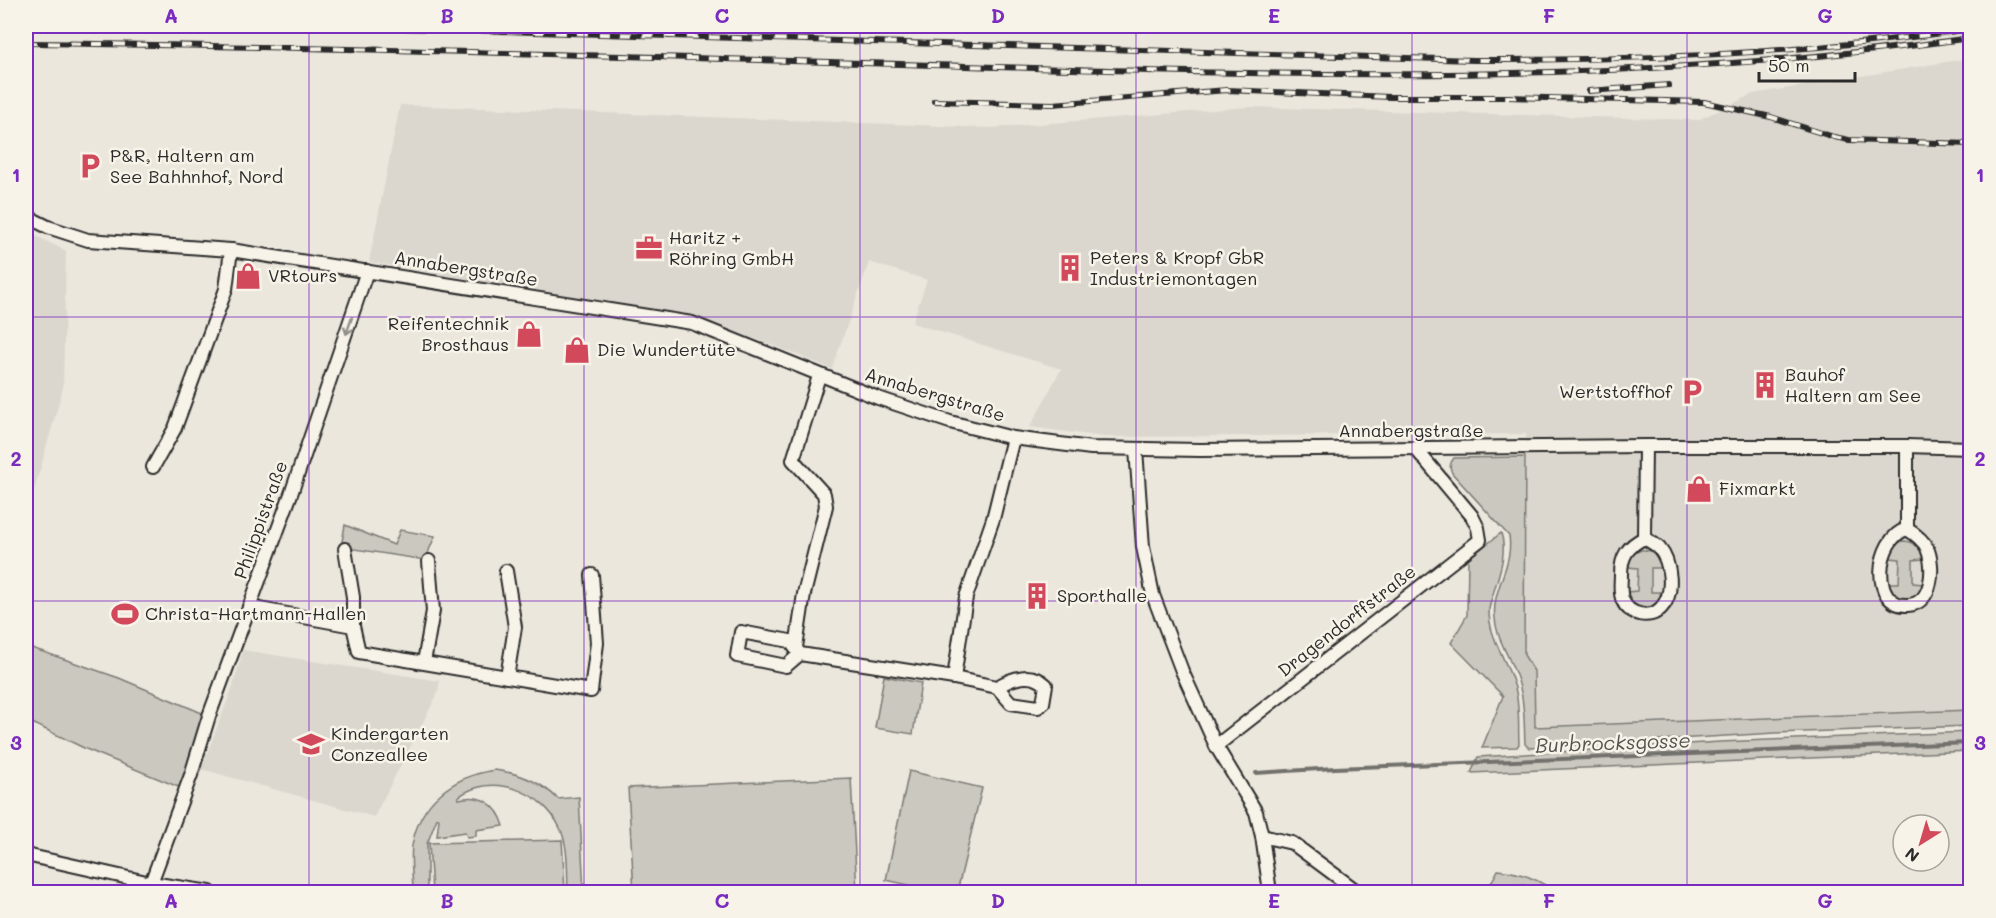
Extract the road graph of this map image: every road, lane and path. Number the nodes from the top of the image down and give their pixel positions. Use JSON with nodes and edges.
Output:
{"nodes":[{"id":1,"x":26,"y":216,"type":"edge"},
{"id":2,"x":231,"y":250,"type":"junction"},
{"id":3,"x":368,"y":271,"type":"junction"},
{"id":4,"x":819,"y":376,"type":"junction"},
{"id":5,"x":1013,"y":438,"type":"junction"},
{"id":6,"x":1645,"y":446,"type":"junction"},
{"id":7,"x":1907,"y":446,"type":"junction"},
{"id":8,"x":1971,"y":448,"type":"edge"},
{"id":9,"x":1136,"y":449,"type":"junction"},
{"id":10,"x":1416,"y":449,"type":"junction"},
{"id":11,"x":153,"y":467,"type":"dead end"},
{"id":12,"x":1907,"y":530,"type":"junction"},
{"id":13,"x":1644,"y":538,"type":"junction"},
{"id":14,"x":345,"y":549,"type":"dead end"},
{"id":15,"x":429,"y":561,"type":"dead end"},
{"id":16,"x":506,"y":571,"type":"dead end"},
{"id":17,"x":592,"y":575,"type":"dead end"},
{"id":18,"x":249,"y":607,"type":"junction"},
{"id":19,"x":353,"y":626,"type":"junction"},
{"id":20,"x":424,"y":662,"type":"junction"},
{"id":21,"x":507,"y":677,"type":"junction"},
{"id":22,"x":954,"y":678,"type":"junction"},
{"id":23,"x":998,"y":687,"type":"dead end"},
{"id":24,"x":1216,"y":746,"type":"junction"},
{"id":25,"x":1262,"y":836,"type":"junction"},
{"id":26,"x":26,"y":855,"type":"edge"},
{"id":27,"x":151,"y":888,"type":"edge"},
{"id":28,"x":210,"y":892,"type":"edge"},
{"id":29,"x":1270,"y":892,"type":"edge"},
{"id":30,"x":1358,"y":892,"type":"edge"}],
"edges":[{"from":1,"to":2,"type":"street","name":"Annabergstraße"},
{"from":2,"to":3,"type":"street","name":"Annabergstraße"},
{"from":2,"to":11,"type":"street"},
{"from":3,"to":4,"type":"street","name":"Annabergstraße"},
{"from":3,"to":18,"type":"street","name":"Philippistraße","one_way":true},
{"from":4,"to":5,"type":"street","name":"Annabergstraße"},
{"from":4,"to":22,"type":"street"},
{"from":5,"to":9,"type":"street","name":"Annabergstraße"},
{"from":5,"to":22,"type":"street"},
{"from":6,"to":7,"type":"street","name":"Annabergstraße"},
{"from":6,"to":10,"type":"street","name":"Annabergstraße"},
{"from":6,"to":13,"type":"street"},
{"from":7,"to":8,"type":"street","name":"Annabergstraße"},
{"from":7,"to":12,"type":"street"},
{"from":9,"to":10,"type":"street","name":"Annabergstraße"},
{"from":9,"to":24,"type":"street"},
{"from":10,"to":24,"type":"street","name":"Dragendorffstraße"},
{"from":12,"to":12,"type":"street"},
{"from":13,"to":13,"type":"street"},
{"from":14,"to":19,"type":"street"},
{"from":15,"to":20,"type":"street"},
{"from":16,"to":21,"type":"street"},
{"from":17,"to":21,"type":"street"},
{"from":18,"to":19,"type":"street"},
{"from":18,"to":27,"type":"street","name":"Philippistraße"},
{"from":19,"to":20,"type":"street"},
{"from":20,"to":21,"type":"street"},
{"from":22,"to":23,"type":"street"},
{"from":24,"to":25,"type":"street"},
{"from":25,"to":29,"type":"street"},
{"from":25,"to":30,"type":"street"},
{"from":26,"to":27,"type":"street"},
{"from":27,"to":28,"type":"street"}]}
